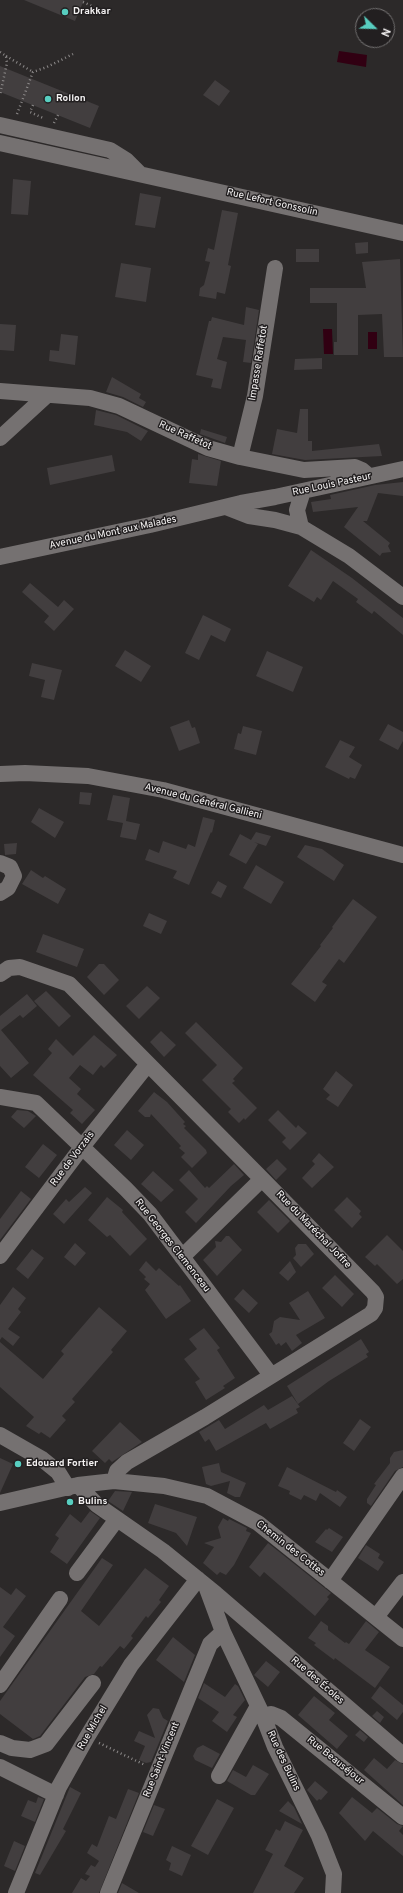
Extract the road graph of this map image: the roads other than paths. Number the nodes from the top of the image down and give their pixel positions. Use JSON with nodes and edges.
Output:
{"nodes":[{"id":1,"x":0,"y":125,"type":"edge"},
{"id":2,"x":0,"y":143,"type":"edge"},
{"id":3,"x":141,"y":174,"type":"junction"},
{"id":4,"x":403,"y":233,"type":"edge"},
{"id":5,"x":275,"y":268,"type":"dead end"},
{"id":6,"x":0,"y":392,"type":"edge"},
{"id":7,"x":47,"y":395,"type":"junction"},
{"id":8,"x":0,"y":438,"type":"edge"},
{"id":9,"x":240,"y":457,"type":"junction"},
{"id":10,"x":403,"y":469,"type":"edge"},
{"id":11,"x":369,"y":476,"type":"junction"},
{"id":12,"x":303,"y":491,"type":"junction"},
{"id":13,"x":260,"y":499,"type":"junction"},
{"id":14,"x":226,"y":507,"type":"junction"},
{"id":15,"x":300,"y":523,"type":"junction"},
{"id":16,"x":0,"y":557,"type":"edge"},
{"id":17,"x":403,"y":597,"type":"edge"},
{"id":18,"x":0,"y":765,"type":"edge"},
{"id":19,"x":25,"y":773,"type":"junction"},
{"id":20,"x":0,"y":774,"type":"edge"},
{"id":21,"x":403,"y":855,"type":"edge"},
{"id":22,"x":0,"y":863,"type":"edge"},
{"id":23,"x":0,"y":893,"type":"edge"},
{"id":24,"x":0,"y":974,"type":"edge"},
{"id":25,"x":148,"y":1064,"type":"junction"},
{"id":26,"x":0,"y":1097,"type":"edge"},
{"id":27,"x":82,"y":1146,"type":"junction"},
{"id":28,"x":262,"y":1179,"type":"junction"},
{"id":29,"x":0,"y":1256,"type":"edge"},
{"id":30,"x":182,"y":1258,"type":"junction"},
{"id":31,"x":272,"y":1376,"type":"junction"},
{"id":32,"x":0,"y":1435,"type":"edge"},
{"id":33,"x":403,"y":1476,"type":"edge"},
{"id":34,"x":114,"y":1481,"type":"junction"},
{"id":35,"x":73,"y":1486,"type":"junction"},
{"id":36,"x":0,"y":1503,"type":"edge"},
{"id":37,"x":117,"y":1518,"type":"junction"},
{"id":38,"x":77,"y":1573,"type":"dead end"},
{"id":39,"x":330,"y":1581,"type":"junction"},
{"id":40,"x":202,"y":1582,"type":"junction"},
{"id":41,"x":403,"y":1582,"type":"edge"},
{"id":42,"x":60,"y":1599,"type":"dead end"},
{"id":43,"x":231,"y":1607,"type":"junction"},
{"id":44,"x":376,"y":1617,"type":"junction"},
{"id":45,"x":223,"y":1632,"type":"junction"},
{"id":46,"x":403,"y":1639,"type":"edge"},
{"id":47,"x":93,"y":1683,"type":"dead end"},
{"id":48,"x":0,"y":1685,"type":"edge"},
{"id":49,"x":261,"y":1711,"type":"junction"},
{"id":50,"x":0,"y":1743,"type":"edge"},
{"id":51,"x":403,"y":1755,"type":"edge"},
{"id":52,"x":0,"y":1767,"type":"edge"},
{"id":53,"x":219,"y":1776,"type":"dead end"},
{"id":54,"x":56,"y":1795,"type":"junction"},
{"id":55,"x":403,"y":1817,"type":"edge"},
{"id":56,"x":16,"y":1893,"type":"edge"},
{"id":57,"x":108,"y":1893,"type":"edge"},
{"id":58,"x":333,"y":1893,"type":"edge"}],
"edges":[{"from":1,"to":3,"type":"street"},
{"from":2,"to":3,"type":"street","name":"Rue Lefort Gonssolin"},
{"from":3,"to":4,"type":"street","name":"Rue Lefort Gonssolin"},
{"from":5,"to":9,"type":"street","name":"Impasse Raffetot"},
{"from":6,"to":7,"type":"street","name":"Rue Raffetot"},
{"from":7,"to":8,"type":"street"},
{"from":7,"to":9,"type":"street","name":"Rue Raffetot"},
{"from":9,"to":11,"type":"street","name":"Rue Raffetot"},
{"from":10,"to":11,"type":"street","name":"Rue Louis Pasteur"},
{"from":11,"to":12,"type":"street","name":"Rue Louis Pasteur"},
{"from":12,"to":13,"type":"street","name":"Rue Louis Pasteur"},
{"from":12,"to":15,"type":"street"},
{"from":13,"to":14,"type":"street","name":"Avenue du Mont aux Malades"},
{"from":13,"to":15,"type":"street"},
{"from":14,"to":15,"type":"street"},
{"from":14,"to":16,"type":"street","name":"Avenue du Mont aux Malades"},
{"from":15,"to":17,"type":"street"},
{"from":18,"to":19,"type":"street"},
{"from":19,"to":20,"type":"street","name":"Avenue du Général Gallieni"},
{"from":19,"to":21,"type":"street","name":"Avenue du Général Gallieni"},
{"from":22,"to":23,"type":"street"},
{"from":24,"to":25,"type":"street","name":"Rue du Maréchal Joffre"},
{"from":25,"to":27,"type":"street","name":"Rue de Vorzais"},
{"from":25,"to":28,"type":"street","name":"Rue du Maréchal Joffre"},
{"from":26,"to":27,"type":"street","name":"Rue Georges Clemenceau"},
{"from":27,"to":29,"type":"street","name":"Rue de Vorzais"},
{"from":27,"to":30,"type":"street","name":"Rue Georges Clemenceau"},
{"from":28,"to":30,"type":"street"},
{"from":28,"to":31,"type":"street","name":"Rue du Maréchal Joffre"},
{"from":30,"to":31,"type":"street","name":"Rue Georges Clemenceau"},
{"from":31,"to":34,"type":"street","name":"Rue du Maréchal Joffre"},
{"from":32,"to":35,"type":"street"},
{"from":33,"to":39,"type":"street"},
{"from":34,"to":35,"type":"street","name":"Chemin des Cottes"},
{"from":34,"to":39,"type":"street","name":"Chemin des Cottes"},
{"from":35,"to":36,"type":"street","name":"Chemin des Cottes"},
{"from":35,"to":37,"type":"street"},
{"from":37,"to":38,"type":"street"},
{"from":37,"to":40,"type":"street"},
{"from":39,"to":44,"type":"street","name":"Chemin des Cottes"},
{"from":40,"to":43,"type":"street"},
{"from":40,"to":45,"type":"street","name":"Rue des Bulins"},
{"from":40,"to":54,"type":"street","name":"Rue Michel"},
{"from":41,"to":44,"type":"street"},
{"from":42,"to":48,"type":"street"},
{"from":43,"to":45,"type":"street"},
{"from":43,"to":51,"type":"street","name":"Rue des Écoles"},
{"from":44,"to":46,"type":"street","name":"Chemin des Cottes"},
{"from":45,"to":49,"type":"street","name":"Rue des Bulins"},
{"from":45,"to":57,"type":"street","name":"Rue Saint-Vincent"},
{"from":47,"to":50,"type":"street"},
{"from":49,"to":53,"type":"street"},
{"from":49,"to":55,"type":"street","name":"Rue Beauséjour"},
{"from":49,"to":58,"type":"street","name":"Rue des Bulins"},
{"from":52,"to":54,"type":"street"},
{"from":54,"to":56,"type":"street","name":"Rue Michel"}]}
